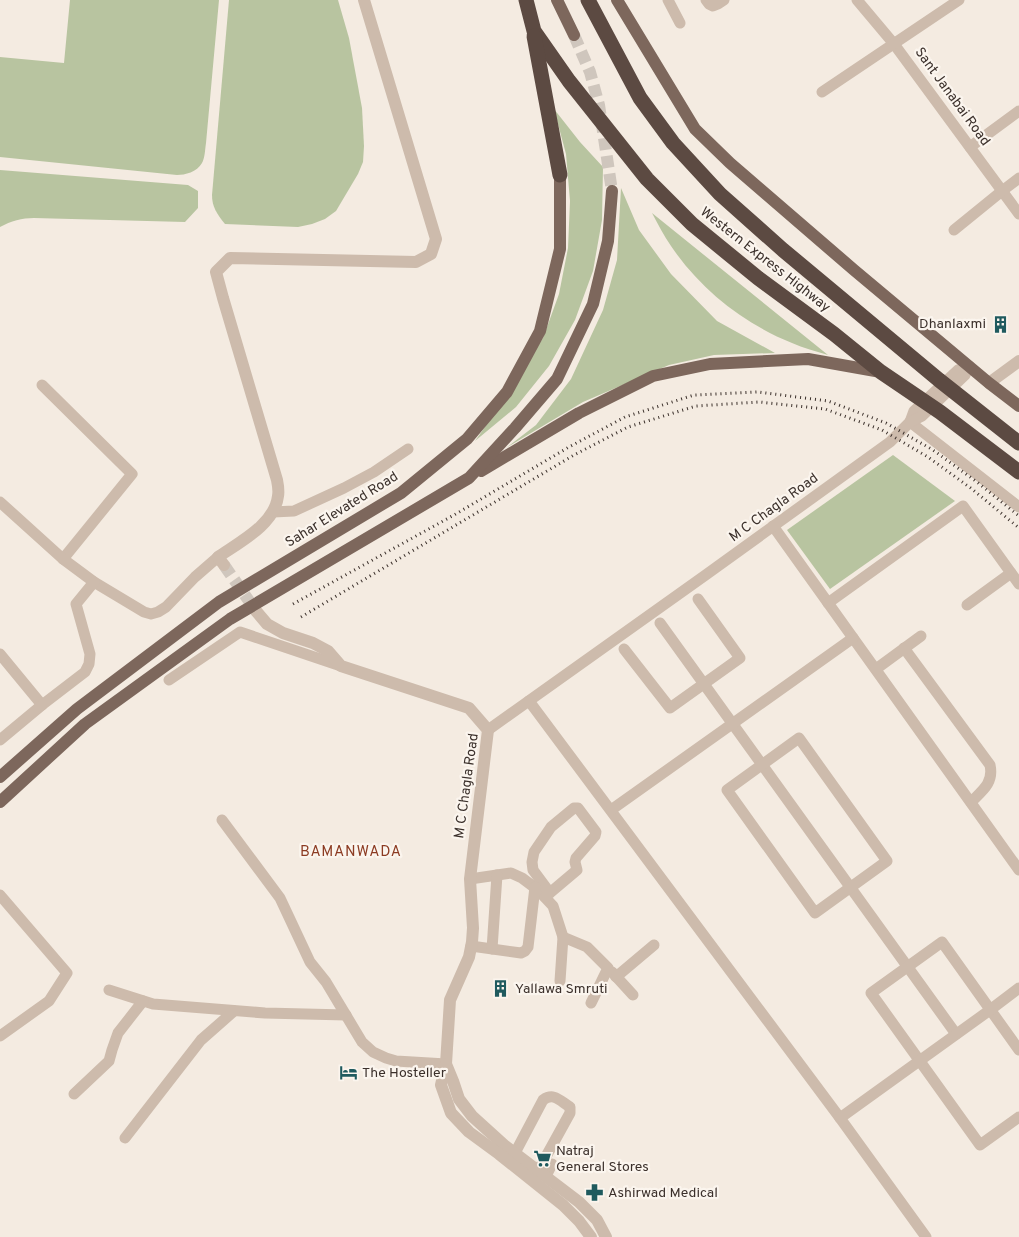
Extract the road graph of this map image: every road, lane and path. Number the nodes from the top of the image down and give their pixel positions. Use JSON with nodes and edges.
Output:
{"nodes":[{"id":1,"x":364,"y":0,"type":"edge"},
{"id":2,"x":526,"y":0,"type":"edge"},
{"id":3,"x":557,"y":0,"type":"edge"},
{"id":4,"x":588,"y":0,"type":"edge"},
{"id":5,"x":617,"y":0,"type":"edge"},
{"id":6,"x":668,"y":0,"type":"edge"},
{"id":7,"x":706,"y":0,"type":"edge"},
{"id":8,"x":724,"y":0,"type":"edge"},
{"id":9,"x":857,"y":0,"type":"edge"},
{"id":10,"x":958,"y":0,"type":"edge"},
{"id":11,"x":680,"y":23,"type":"dead end"},
{"id":12,"x":534,"y":31,"type":"junction"},
{"id":13,"x":574,"y":35,"type":"tunnel mouth"},
{"id":14,"x":894,"y":44,"type":"junction"},
{"id":15,"x":822,"y":92,"type":"dead end"},
{"id":16,"x":1019,"y":111,"type":"edge"},
{"id":17,"x":970,"y":148,"type":"junction"},
{"id":18,"x":560,"y":174,"type":"joint"},
{"id":19,"x":1019,"y":178,"type":"edge"},
{"id":20,"x":612,"y":191,"type":"tunnel mouth"},
{"id":21,"x":1002,"y":191,"type":"junction"},
{"id":22,"x":1019,"y":214,"type":"edge"},
{"id":23,"x":954,"y":230,"type":"dead end"},
{"id":24,"x":1019,"y":361,"type":"edge"},
{"id":25,"x":969,"y":366,"type":"junction"},
{"id":26,"x":881,"y":372,"type":"junction"},
{"id":27,"x":989,"y":383,"type":"junction"},
{"id":28,"x":42,"y":385,"type":"dead end"},
{"id":29,"x":1019,"y":406,"type":"edge"},
{"id":30,"x":910,"y":422,"type":"junction"},
{"id":31,"x":1019,"y":443,"type":"edge"},
{"id":32,"x":408,"y":449,"type":"dead end"},
{"id":33,"x":1019,"y":472,"type":"edge"},
{"id":34,"x":469,"y":478,"type":"junction"},
{"id":35,"x":0,"y":502,"type":"edge"},
{"id":36,"x":1019,"y":507,"type":"edge"},
{"id":37,"x":274,"y":512,"type":"junction"},
{"id":38,"x":773,"y":526,"type":"junction"},
{"id":39,"x":63,"y":559,"type":"junction"},
{"id":40,"x":221,"y":561,"type":"joint"},
{"id":41,"x":1011,"y":573,"type":"junction"},
{"id":42,"x":94,"y":582,"type":"junction"},
{"id":43,"x":1019,"y":584,"type":"edge"},
{"id":44,"x":698,"y":599,"type":"dead end"},
{"id":45,"x":828,"y":602,"type":"junction"},
{"id":46,"x":967,"y":605,"type":"dead end"},
{"id":47,"x":256,"y":611,"type":"tunnel mouth"},
{"id":48,"x":660,"y":623,"type":"dead end"},
{"id":49,"x":921,"y":636,"type":"dead end"},
{"id":50,"x":853,"y":638,"type":"junction"},
{"id":51,"x":904,"y":648,"type":"junction"},
{"id":52,"x":624,"y":649,"type":"dead end"},
{"id":53,"x":0,"y":654,"type":"edge"},
{"id":54,"x":341,"y":666,"type":"junction"},
{"id":55,"x":876,"y":670,"type":"junction"},
{"id":56,"x":169,"y":680,"type":"dead end"},
{"id":57,"x":705,"y":683,"type":"junction"},
{"id":58,"x":529,"y":701,"type":"junction"},
{"id":59,"x":42,"y":705,"type":"junction"},
{"id":60,"x":734,"y":723,"type":"junction"},
{"id":61,"x":488,"y":730,"type":"junction"},
{"id":62,"x":0,"y":740,"type":"edge"},
{"id":63,"x":763,"y":764,"type":"junction"},
{"id":64,"x":0,"y":777,"type":"edge"},
{"id":65,"x":0,"y":802,"type":"edge"},
{"id":66,"x":971,"y":802,"type":"junction"},
{"id":67,"x":612,"y":810,"type":"junction"},
{"id":68,"x":222,"y":820,"type":"dead end"},
{"id":69,"x":1019,"y":870,"type":"edge"},
{"id":70,"x":497,"y":876,"type":"junction"},
{"id":71,"x":470,"y":879,"type":"junction"},
{"id":72,"x":535,"y":887,"type":"junction"},
{"id":73,"x":851,"y":887,"type":"junction"},
{"id":74,"x":0,"y":895,"type":"edge"},
{"id":75,"x":547,"y":895,"type":"junction"},
{"id":76,"x":564,"y":937,"type":"junction"},
{"id":77,"x":654,"y":945,"type":"dead end"},
{"id":78,"x":471,"y":946,"type":"junction"},
{"id":79,"x":492,"y":949,"type":"junction"},
{"id":80,"x":908,"y":967,"type":"junction"},
{"id":81,"x":608,"y":968,"type":"junction"},
{"id":82,"x":616,"y":977,"type":"junction"},
{"id":83,"x":560,"y":982,"type":"dead end"},
{"id":84,"x":1019,"y":988,"type":"edge"},
{"id":85,"x":109,"y":990,"type":"dead end"},
{"id":86,"x":633,"y":995,"type":"dead end"},
{"id":87,"x":144,"y":1001,"type":"junction"},
{"id":88,"x":591,"y":1003,"type":"dead end"},
{"id":89,"x":990,"y":1010,"type":"junction"},
{"id":90,"x":234,"y":1011,"type":"junction"},
{"id":91,"x":346,"y":1016,"type":"junction"},
{"id":92,"x":2,"y":1031,"type":"edge"},
{"id":93,"x":956,"y":1034,"type":"junction"},
{"id":94,"x":1019,"y":1050,"type":"edge"},
{"id":95,"x":920,"y":1061,"type":"junction"},
{"id":96,"x":446,"y":1064,"type":"junction"},
{"id":97,"x":74,"y":1094,"type":"dead end"},
{"id":98,"x":1019,"y":1117,"type":"edge"},
{"id":99,"x":840,"y":1118,"type":"junction"},
{"id":100,"x":125,"y":1138,"type":"dead end"},
{"id":101,"x":502,"y":1150,"type":"junction"},
{"id":102,"x":515,"y":1153,"type":"junction"},
{"id":103,"x":552,"y":1164,"type":"dead end"},
{"id":104,"x":523,"y":1166,"type":"junction"},
{"id":105,"x":542,"y":1173,"type":"junction"},
{"id":106,"x":596,"y":1220,"type":"junction"},
{"id":107,"x":583,"y":1226,"type":"junction"},
{"id":108,"x":591,"y":1237,"type":"edge"},
{"id":109,"x":606,"y":1237,"type":"edge"},
{"id":110,"x":926,"y":1237,"type":"edge"}],
"edges":[{"from":1,"to":37,"type":"street"},
{"from":2,"to":12,"type":"highway","name":"Western Express Highway"},
{"from":3,"to":13,"type":"main road"},
{"from":4,"to":31,"type":"highway","name":"Western Express Highway"},
{"from":5,"to":25,"type":"main road"},
{"from":6,"to":11,"type":"street"},
{"from":7,"to":8,"type":"street"},
{"from":9,"to":14,"type":"street","name":"Sant Janabai Road"},
{"from":10,"to":14,"type":"street"},
{"from":12,"to":18,"type":"highway"},
{"from":12,"to":26,"type":"highway","name":"Western Express Highway"},
{"from":14,"to":15,"type":"street"},
{"from":14,"to":17,"type":"street","name":"Sant Janabai Road"},
{"from":16,"to":17,"type":"street"},
{"from":17,"to":21,"type":"street","name":"Sant Janabai Road"},
{"from":18,"to":64,"type":"main road","name":"Sahar Elevated Road"},
{"from":19,"to":21,"type":"street"},
{"from":20,"to":34,"type":"main road"},
{"from":21,"to":22,"type":"street","name":"Sant Janabai Road"},
{"from":21,"to":23,"type":"street"},
{"from":24,"to":27,"type":"street"},
{"from":25,"to":27,"type":"main road"},
{"from":25,"to":30,"type":"street","name":"M C Chagla Road"},
{"from":26,"to":33,"type":"highway","name":"Western Express Highway"},
{"from":26,"to":34,"type":"main road"},
{"from":27,"to":29,"type":"main road"},
{"from":28,"to":39,"type":"street"},
{"from":30,"to":36,"type":"street"},
{"from":30,"to":38,"type":"street","name":"M C Chagla Road"},
{"from":32,"to":37,"type":"street"},
{"from":34,"to":65,"type":"main road"},
{"from":35,"to":39,"type":"street"},
{"from":37,"to":40,"type":"street"},
{"from":38,"to":45,"type":"street"},
{"from":38,"to":58,"type":"street","name":"M C Chagla Road"},
{"from":39,"to":42,"type":"street"},
{"from":40,"to":42,"type":"street"},
{"from":41,"to":43,"type":"street"},
{"from":41,"to":45,"type":"street"},
{"from":41,"to":46,"type":"street"},
{"from":42,"to":59,"type":"street"},
{"from":44,"to":57,"type":"street"},
{"from":45,"to":50,"type":"street"},
{"from":47,"to":54,"type":"street"},
{"from":48,"to":57,"type":"street"},
{"from":49,"to":51,"type":"street"},
{"from":50,"to":55,"type":"street"},
{"from":50,"to":60,"type":"street"},
{"from":51,"to":55,"type":"street"},
{"from":51,"to":66,"type":"street"},
{"from":52,"to":57,"type":"street"},
{"from":53,"to":59,"type":"street"},
{"from":54,"to":56,"type":"street"},
{"from":54,"to":61,"type":"street"},
{"from":55,"to":66,"type":"street"},
{"from":57,"to":60,"type":"street"},
{"from":58,"to":61,"type":"street","name":"M C Chagla Road"},
{"from":58,"to":67,"type":"street"},
{"from":59,"to":62,"type":"street"},
{"from":60,"to":63,"type":"street"},
{"from":60,"to":67,"type":"street"},
{"from":61,"to":71,"type":"street","name":"M C Chagla Road"},
{"from":63,"to":73,"type":"street"},
{"from":63,"to":73,"type":"street"},
{"from":63,"to":73,"type":"street"},
{"from":66,"to":69,"type":"street"},
{"from":67,"to":99,"type":"street"},
{"from":68,"to":91,"type":"street"},
{"from":70,"to":71,"type":"street"},
{"from":70,"to":72,"type":"street"},
{"from":70,"to":79,"type":"street"},
{"from":71,"to":78,"type":"street","name":"M C Chagla Road"},
{"from":72,"to":75,"type":"street"},
{"from":72,"to":79,"type":"street"},
{"from":73,"to":80,"type":"street"},
{"from":74,"to":92,"type":"street"},
{"from":75,"to":75,"type":"street"},
{"from":75,"to":76,"type":"street"},
{"from":76,"to":81,"type":"street"},
{"from":76,"to":83,"type":"street"},
{"from":77,"to":82,"type":"street"},
{"from":78,"to":79,"type":"street"},
{"from":78,"to":96,"type":"street","name":"M C Chagla Road"},
{"from":80,"to":89,"type":"street"},
{"from":80,"to":93,"type":"street"},
{"from":80,"to":95,"type":"street"},
{"from":81,"to":82,"type":"street"},
{"from":81,"to":88,"type":"street"},
{"from":82,"to":86,"type":"street"},
{"from":84,"to":89,"type":"street"},
{"from":85,"to":87,"type":"street"},
{"from":87,"to":90,"type":"street"},
{"from":87,"to":97,"type":"street"},
{"from":89,"to":93,"type":"street"},
{"from":89,"to":94,"type":"street"},
{"from":90,"to":91,"type":"street"},
{"from":90,"to":100,"type":"street"},
{"from":91,"to":96,"type":"street"},
{"from":93,"to":95,"type":"street"},
{"from":95,"to":98,"type":"street"},
{"from":95,"to":99,"type":"street"},
{"from":96,"to":101,"type":"street","name":"M C Chagla Road"},
{"from":99,"to":110,"type":"street"},
{"from":101,"to":102,"type":"street","name":"M C Chagla Road"},
{"from":101,"to":104,"type":"street"},
{"from":102,"to":104,"type":"street","name":"M C Chagla Road"},
{"from":102,"to":105,"type":"street"},
{"from":103,"to":105,"type":"street"},
{"from":104,"to":105,"type":"street","name":"M C Chagla Road"},
{"from":104,"to":107,"type":"street"},
{"from":105,"to":106,"type":"street","name":"M C Chagla Road"},
{"from":106,"to":107,"type":"street"},
{"from":106,"to":109,"type":"street","name":"M C Chagla Road"},
{"from":107,"to":108,"type":"street"}]}
